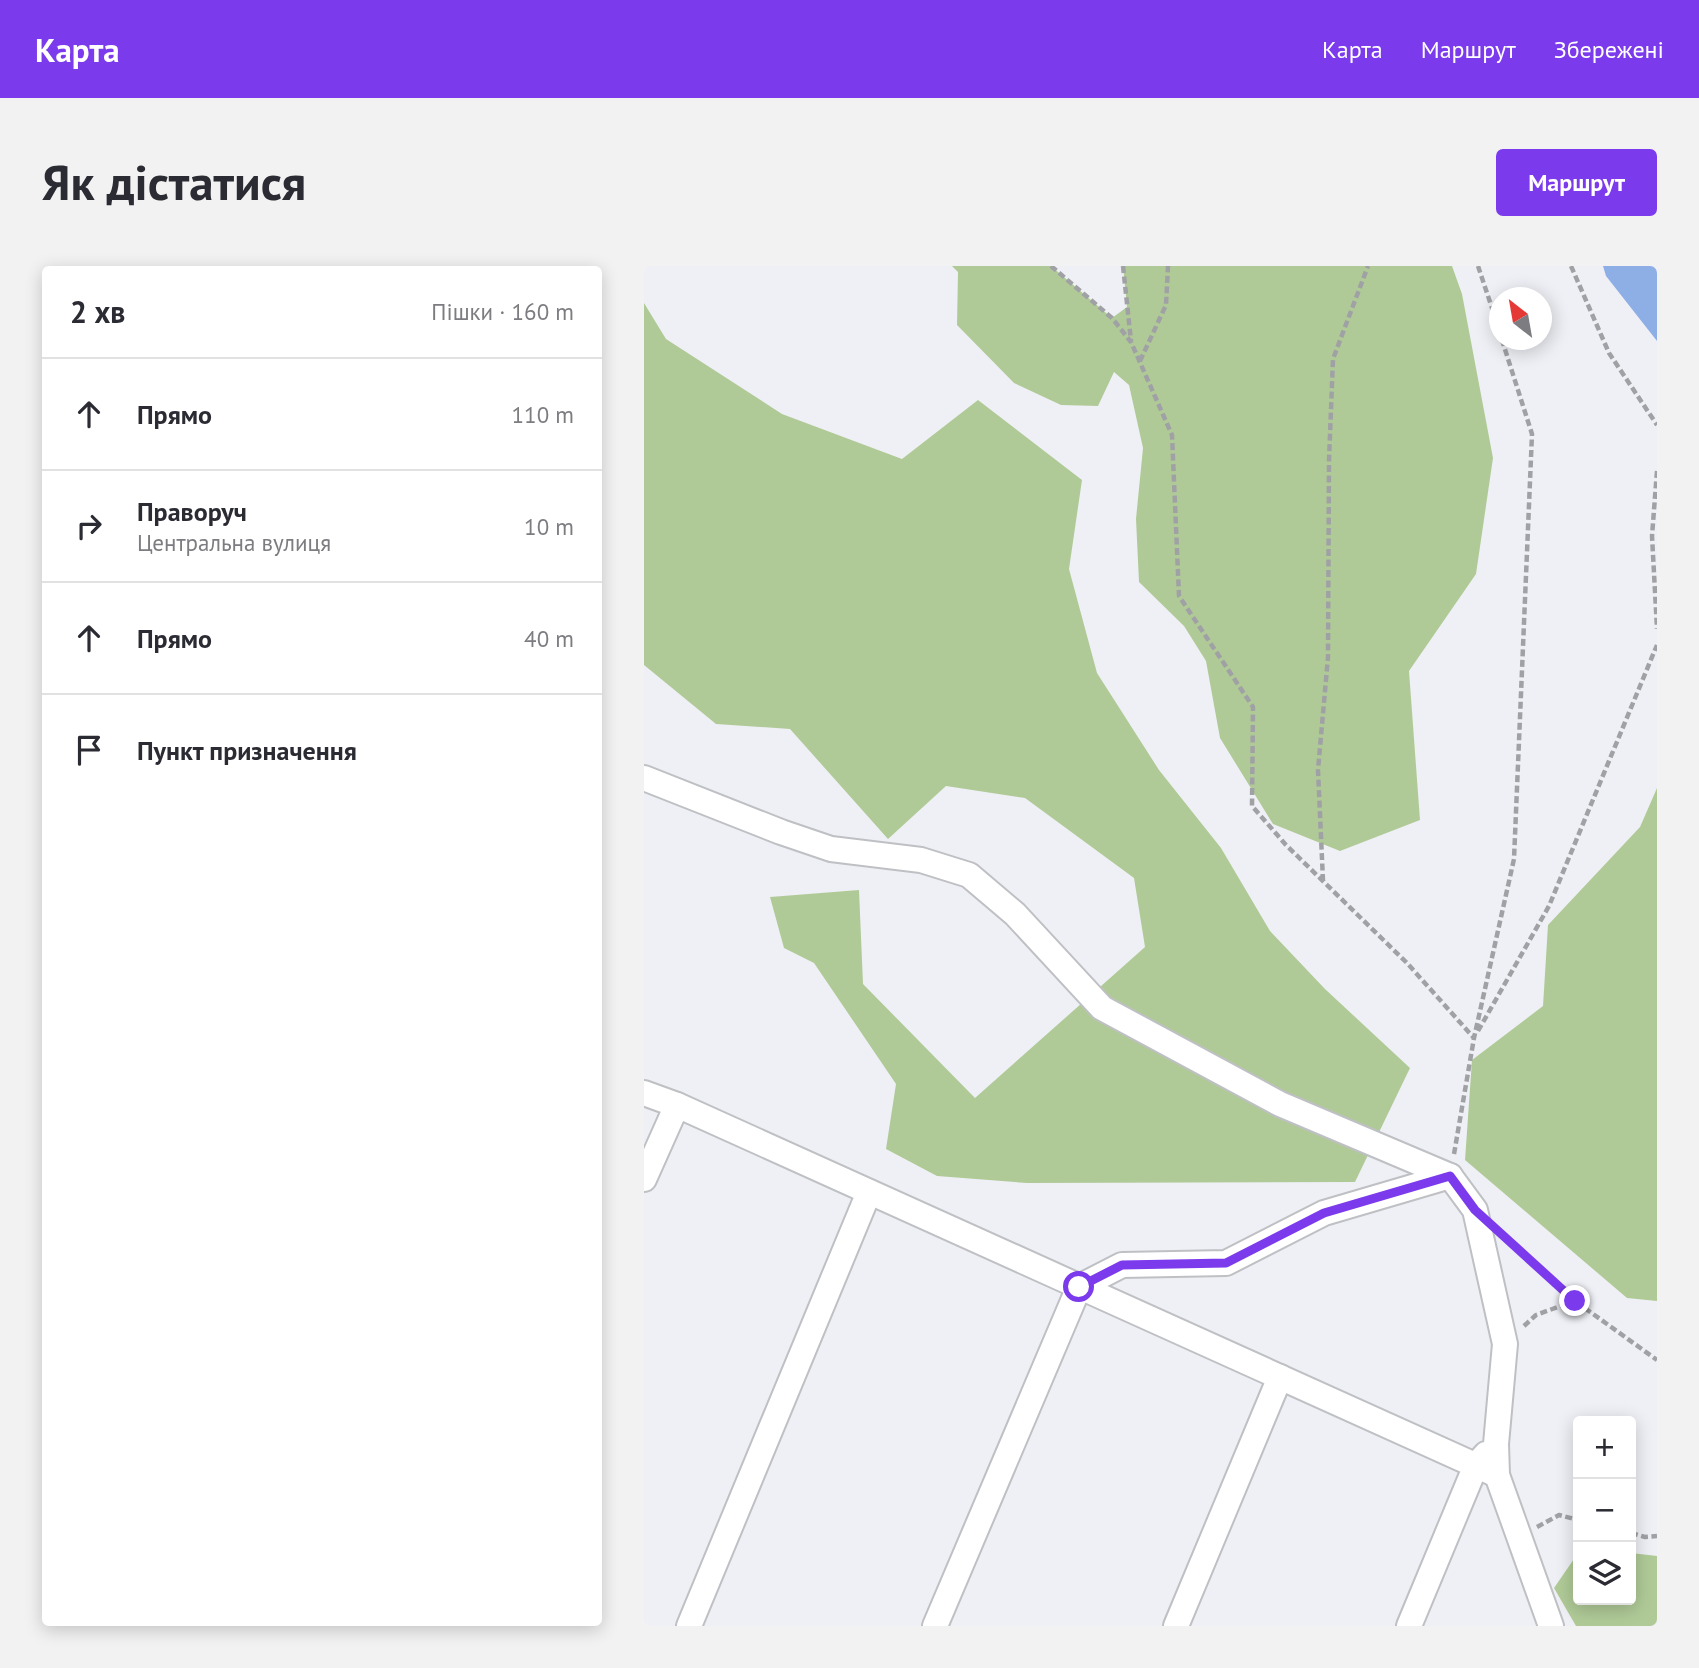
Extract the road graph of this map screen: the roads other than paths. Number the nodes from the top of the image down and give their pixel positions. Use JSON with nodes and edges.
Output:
{"nodes":[{"id":1,"x":644,"y":778,"type":"edge"},
{"id":2,"x":644,"y":1093,"type":"edge"},
{"id":3,"x":677,"y":1105,"type":"junction"},
{"id":4,"x":1450,"y":1176,"type":"junction"},
{"id":5,"x":644,"y":1179,"type":"edge"},
{"id":6,"x":869,"y":1192,"type":"junction"},
{"id":7,"x":1079,"y":1287,"type":"junction"},
{"id":8,"x":1280,"y":1377,"type":"junction"},
{"id":9,"x":1487,"y":1470,"type":"junction"},
{"id":10,"x":689,"y":1626,"type":"edge"},
{"id":11,"x":935,"y":1626,"type":"edge"},
{"id":12,"x":1176,"y":1626,"type":"edge"},
{"id":13,"x":1409,"y":1626,"type":"edge"},
{"id":14,"x":1551,"y":1626,"type":"edge"}],
"edges":[{"from":1,"to":4,"type":"street"},
{"from":2,"to":3,"type":"street"},
{"from":3,"to":5,"type":"street"},
{"from":3,"to":6,"type":"street"},
{"from":4,"to":7,"type":"street"},
{"from":4,"to":9,"type":"street"},
{"from":6,"to":7,"type":"street"},
{"from":6,"to":10,"type":"street"},
{"from":7,"to":8,"type":"street"},
{"from":7,"to":11,"type":"street"},
{"from":8,"to":9,"type":"street"},
{"from":8,"to":12,"type":"street"},
{"from":9,"to":13,"type":"street"},
{"from":9,"to":14,"type":"street"}]}
